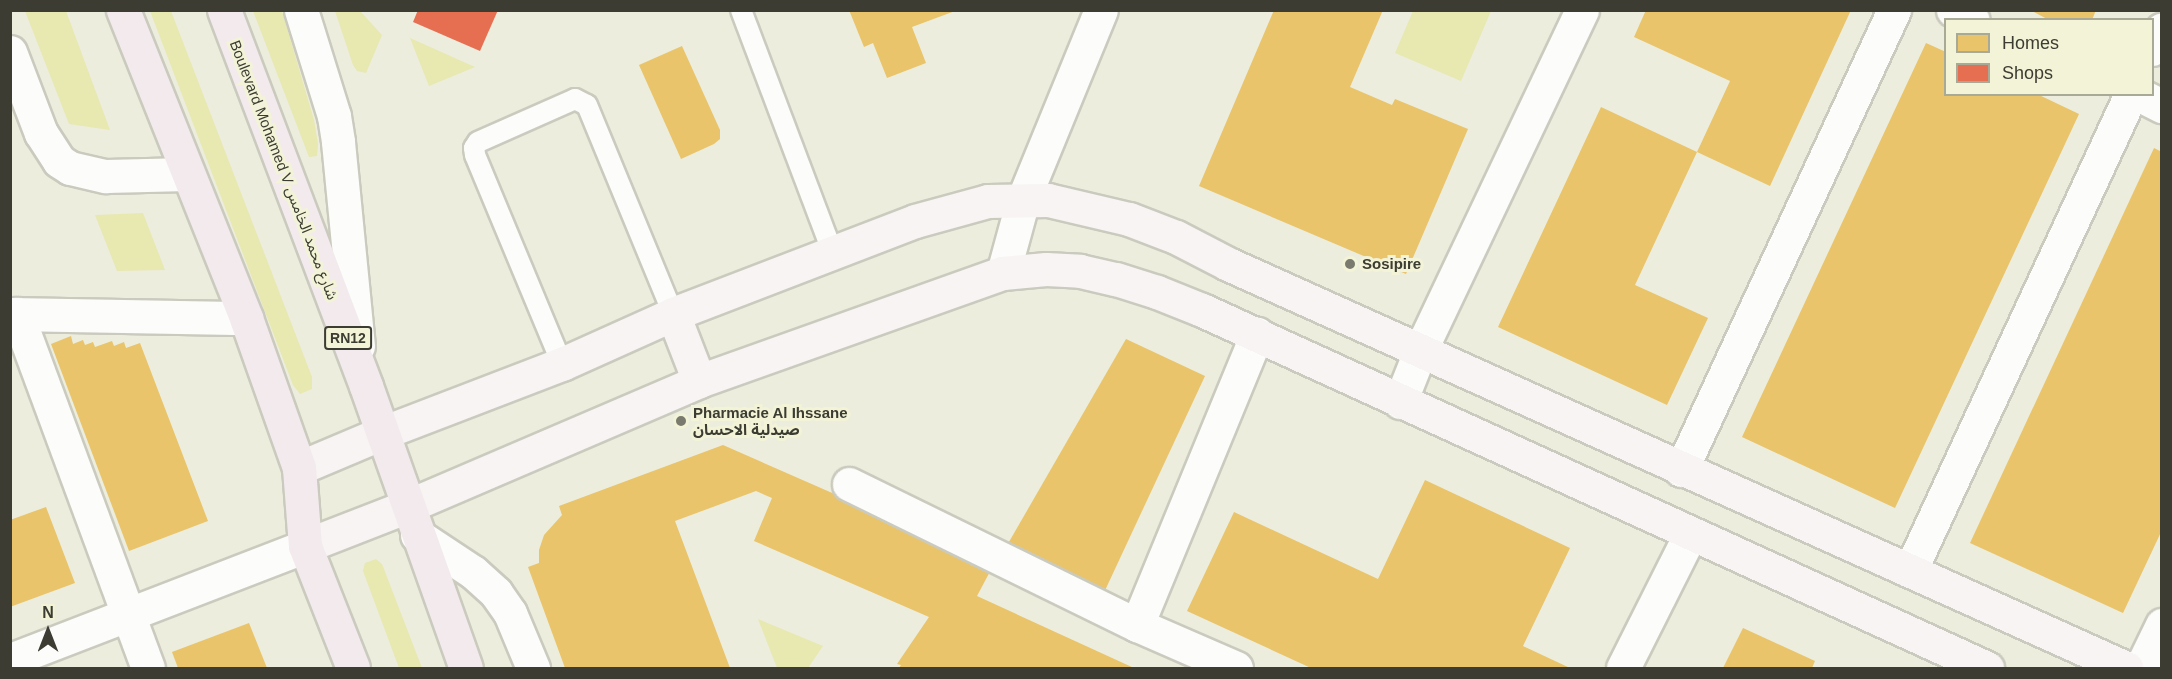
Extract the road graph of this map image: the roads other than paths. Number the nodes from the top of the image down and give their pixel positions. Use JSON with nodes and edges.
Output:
{"nodes":[{"id":1,"x":123,"y":10,"type":"edge"},
{"id":2,"x":224,"y":10,"type":"edge"},
{"id":3,"x":301,"y":10,"type":"edge"},
{"id":4,"x":741,"y":10,"type":"edge"},
{"id":5,"x":1101,"y":10,"type":"edge"},
{"id":6,"x":1582,"y":10,"type":"edge"},
{"id":7,"x":1893,"y":10,"type":"edge"},
{"id":8,"x":1953,"y":10,"type":"edge"},
{"id":9,"x":1969,"y":18,"type":"edge"},
{"id":10,"x":2162,"y":29,"type":"edge"},
{"id":11,"x":2154,"y":45,"type":"edge"},
{"id":12,"x":10,"y":52,"type":"edge"},
{"id":13,"x":2130,"y":96,"type":"edge"},
{"id":14,"x":2142,"y":96,"type":"edge"},
{"id":15,"x":2162,"y":105,"type":"edge"},
{"id":16,"x":187,"y":174,"type":"junction"},
{"id":17,"x":1023,"y":200,"type":"junction"},
{"id":18,"x":832,"y":251,"type":"junction"},
{"id":19,"x":1003,"y":273,"type":"junction"},
{"id":20,"x":14,"y":314,"type":"edge"},
{"id":21,"x":673,"y":314,"type":"junction"},
{"id":22,"x":246,"y":318,"type":"junction"},
{"id":23,"x":1257,"y":334,"type":"junction"},
{"id":24,"x":1421,"y":349,"type":"junction"},
{"id":25,"x":562,"y":364,"type":"junction"},
{"id":26,"x":699,"y":381,"type":"junction"},
{"id":27,"x":366,"y":386,"type":"junction"},
{"id":28,"x":1400,"y":402,"type":"junction"},
{"id":29,"x":382,"y":433,"type":"junction"},
{"id":30,"x":299,"y":468,"type":"junction"},
{"id":31,"x":1681,"y":470,"type":"junction"},
{"id":32,"x":849,"y":484,"type":"dead end"},
{"id":33,"x":413,"y":521,"type":"junction"},
{"id":34,"x":1690,"y":535,"type":"junction"},
{"id":35,"x":306,"y":546,"type":"junction"},
{"id":36,"x":1910,"y":572,"type":"junction"},
{"id":37,"x":128,"y":614,"type":"junction"},
{"id":38,"x":1137,"y":625,"type":"junction"},
{"id":39,"x":2162,"y":625,"type":"edge"},
{"id":40,"x":10,"y":660,"type":"edge"},
{"id":41,"x":148,"y":669,"type":"edge"},
{"id":42,"x":352,"y":669,"type":"edge"},
{"id":43,"x":466,"y":669,"type":"edge"},
{"id":44,"x":533,"y":669,"type":"edge"},
{"id":45,"x":1236,"y":669,"type":"edge"},
{"id":46,"x":1623,"y":669,"type":"edge"},
{"id":47,"x":1986,"y":669,"type":"edge"},
{"id":48,"x":2126,"y":669,"type":"edge"},
{"id":49,"x":2141,"y":669,"type":"edge"}],
"edges":[{"from":1,"to":16,"type":"main road"},
{"from":2,"to":27,"type":"main road","name":"Boulevard Mohamed V شارع محمد الخامس","number":"RN12"},
{"from":3,"to":27,"type":"street"},
{"from":4,"to":18,"type":"lane"},
{"from":5,"to":17,"type":"street"},
{"from":6,"to":24,"type":"street"},
{"from":7,"to":31,"type":"street"},
{"from":8,"to":9,"type":"street"},
{"from":10,"to":11,"type":"street"},
{"from":12,"to":16,"type":"street"},
{"from":13,"to":36,"type":"street"},
{"from":14,"to":15,"type":"street"},
{"from":16,"to":22,"type":"main road"},
{"from":17,"to":18,"type":"street"},
{"from":17,"to":19,"type":"street"},
{"from":17,"to":24,"type":"street"},
{"from":18,"to":21,"type":"street"},
{"from":19,"to":23,"type":"street"},
{"from":19,"to":26,"type":"street"},
{"from":20,"to":22,"type":"street"},
{"from":20,"to":37,"type":"street"},
{"from":21,"to":25,"type":"street"},
{"from":21,"to":25,"type":"lane"},
{"from":21,"to":26,"type":"street"},
{"from":22,"to":30,"type":"main road"},
{"from":23,"to":28,"type":"street"},
{"from":23,"to":38,"type":"street"},
{"from":24,"to":28,"type":"street"},
{"from":24,"to":31,"type":"street"},
{"from":25,"to":29,"type":"street"},
{"from":26,"to":33,"type":"street"},
{"from":27,"to":29,"type":"main road","name":"Boulevard Mohamed V شارع محمد الخامس","number":"RN12"},
{"from":28,"to":34,"type":"street"},
{"from":29,"to":30,"type":"street"},
{"from":29,"to":33,"type":"main road","name":"Boulevard Mohamed V شارع محمد الخامس","number":"RN12"},
{"from":30,"to":35,"type":"main road"},
{"from":31,"to":36,"type":"street"},
{"from":32,"to":38,"type":"street"},
{"from":33,"to":35,"type":"street"},
{"from":33,"to":43,"type":"main road","name":"Boulevard Mohamed V شارع محمد الخامس","number":"RN12"},
{"from":33,"to":44,"type":"street"},
{"from":34,"to":46,"type":"street"},
{"from":34,"to":47,"type":"street"},
{"from":35,"to":37,"type":"street"},
{"from":35,"to":42,"type":"main road"},
{"from":36,"to":48,"type":"street"},
{"from":37,"to":40,"type":"street"},
{"from":37,"to":41,"type":"street"},
{"from":38,"to":45,"type":"street"},
{"from":39,"to":49,"type":"street"}]}
